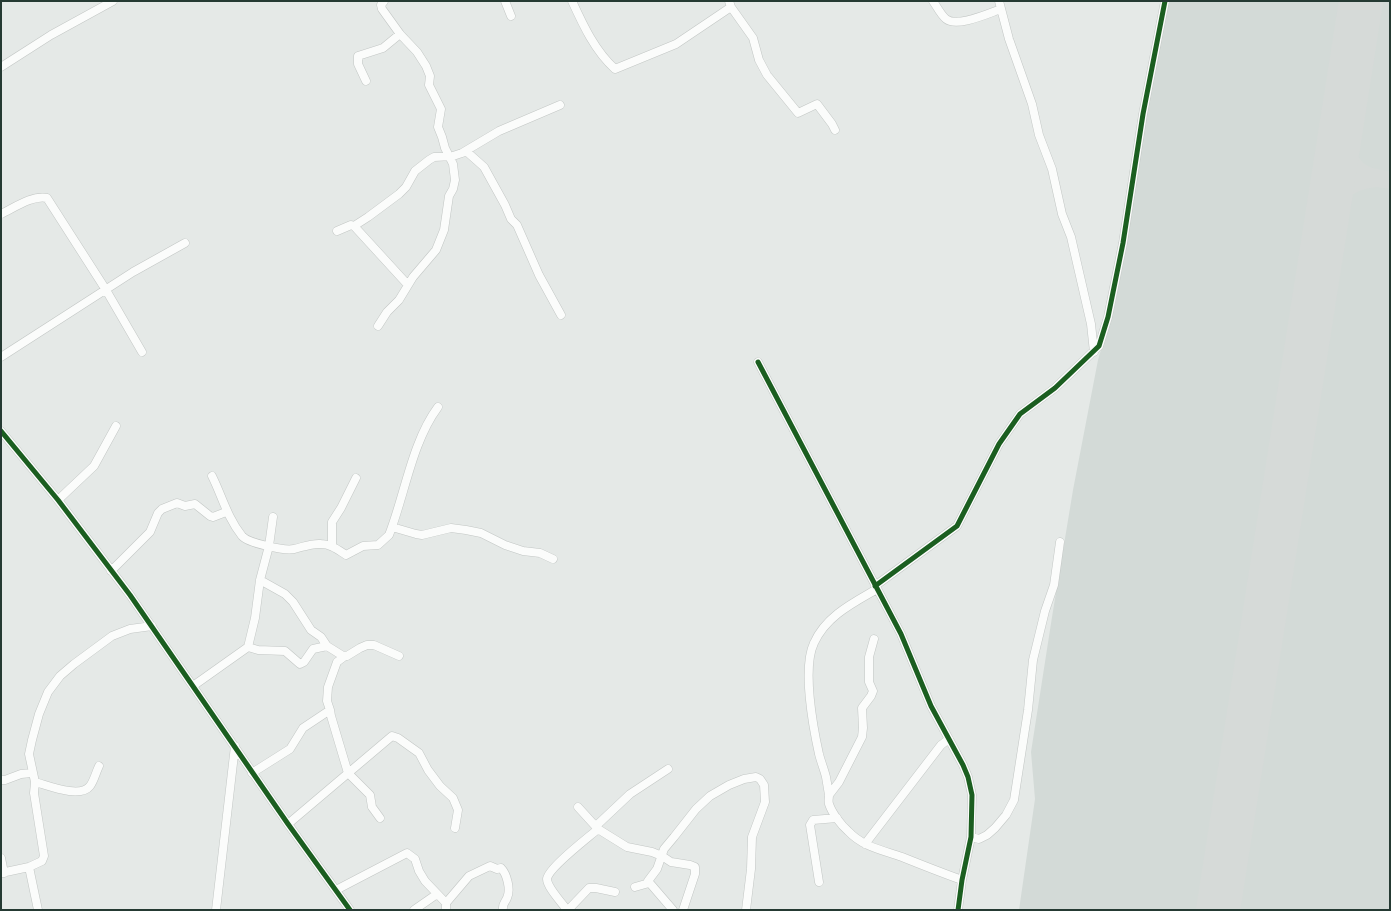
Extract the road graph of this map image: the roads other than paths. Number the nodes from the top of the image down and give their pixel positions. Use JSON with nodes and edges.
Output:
{"nodes":[{"id":1,"x":114,"y":1,"type":"edge"},
{"id":2,"x":383,"y":1,"type":"edge"},
{"id":3,"x":505,"y":1,"type":"edge"},
{"id":4,"x":572,"y":1,"type":"edge"},
{"id":5,"x":933,"y":1,"type":"edge"},
{"id":6,"x":1165,"y":1,"type":"edge"},
{"id":7,"x":730,"y":4,"type":"edge"},
{"id":8,"x":1000,"y":5,"type":"edge"},
{"id":9,"x":511,"y":16,"type":"dead end"},
{"id":10,"x":400,"y":34,"type":"junction"},
{"id":11,"x":1,"y":67,"type":"edge"},
{"id":12,"x":366,"y":81,"type":"dead end"},
{"id":13,"x":560,"y":105,"type":"dead end"},
{"id":14,"x":835,"y":130,"type":"dead end"},
{"id":15,"x":466,"y":151,"type":"junction"},
{"id":16,"x":450,"y":156,"type":"junction"},
{"id":17,"x":1,"y":214,"type":"edge"},
{"id":18,"x":354,"y":226,"type":"junction"},
{"id":19,"x":337,"y":231,"type":"dead end"},
{"id":20,"x":184,"y":243,"type":"dead end"},
{"id":21,"x":408,"y":285,"type":"junction"},
{"id":22,"x":106,"y":290,"type":"junction"},
{"id":23,"x":561,"y":315,"type":"dead end"},
{"id":24,"x":378,"y":326,"type":"dead end"},
{"id":25,"x":142,"y":352,"type":"dead end"},
{"id":26,"x":1094,"y":352,"type":"junction"},
{"id":27,"x":1,"y":357,"type":"edge"},
{"id":28,"x":758,"y":362,"type":"dead end"},
{"id":29,"x":438,"y":407,"type":"dead end"},
{"id":30,"x":116,"y":426,"type":"dead end"},
{"id":31,"x":1,"y":431,"type":"edge"},
{"id":32,"x":212,"y":476,"type":"dead end"},
{"id":33,"x":356,"y":478,"type":"dead end"},
{"id":34,"x":58,"y":500,"type":"junction"},
{"id":35,"x":226,"y":512,"type":"junction"},
{"id":36,"x":273,"y":517,"type":"dead end"},
{"id":37,"x":392,"y":528,"type":"junction"},
{"id":38,"x":1060,"y":542,"type":"dead end"},
{"id":39,"x":269,"y":546,"type":"junction"},
{"id":40,"x":332,"y":546,"type":"junction"},
{"id":41,"x":553,"y":559,"type":"dead end"},
{"id":42,"x":111,"y":571,"type":"junction"},
{"id":43,"x":260,"y":580,"type":"junction"},
{"id":44,"x":876,"y":587,"type":"junction"},
{"id":45,"x":152,"y":626,"type":"junction"},
{"id":46,"x":874,"y":639,"type":"dead end"},
{"id":47,"x":327,"y":646,"type":"junction"},
{"id":48,"x":248,"y":647,"type":"junction"},
{"id":49,"x":345,"y":656,"type":"junction"},
{"id":50,"x":399,"y":656,"type":"dead end"},
{"id":51,"x":193,"y":686,"type":"junction"},
{"id":52,"x":330,"y":710,"type":"junction"},
{"id":53,"x":949,"y":740,"type":"junction"},
{"id":54,"x":235,"y":746,"type":"junction"},
{"id":55,"x":99,"y":766,"type":"dead end"},
{"id":56,"x":668,"y":769,"type":"dead end"},
{"id":57,"x":32,"y":773,"type":"junction"},
{"id":58,"x":252,"y":773,"type":"junction"},
{"id":59,"x":348,"y":773,"type":"junction"},
{"id":60,"x":1,"y":780,"type":"edge"},
{"id":61,"x":35,"y":782,"type":"junction"},
{"id":62,"x":829,"y":795,"type":"junction"},
{"id":63,"x":578,"y":807,"type":"dead end"},
{"id":64,"x":380,"y":818,"type":"dead end"},
{"id":65,"x":837,"y":818,"type":"junction"},
{"id":66,"x":288,"y":824,"type":"junction"},
{"id":67,"x":455,"y":828,"type":"dead end"},
{"id":68,"x":597,"y":828,"type":"junction"},
{"id":69,"x":971,"y":837,"type":"junction"},
{"id":70,"x":865,"y":844,"type":"junction"},
{"id":71,"x":662,"y":856,"type":"junction"},
{"id":72,"x":1,"y":858,"type":"edge"},
{"id":73,"x":29,"y":867,"type":"junction"},
{"id":74,"x":2,"y":873,"type":"edge"},
{"id":75,"x":962,"y":880,"type":"junction"},
{"id":76,"x":819,"y":882,"type":"dead end"},
{"id":77,"x":649,"y":883,"type":"junction"},
{"id":78,"x":635,"y":887,"type":"dead end"},
{"id":79,"x":336,"y":890,"type":"junction"},
{"id":80,"x":614,"y":892,"type":"dead end"},
{"id":81,"x":437,"y":894,"type":"junction"},
{"id":82,"x":446,"y":906,"type":"edge"},
{"id":83,"x":501,"y":908,"type":"edge"},
{"id":84,"x":38,"y":910,"type":"edge"},
{"id":85,"x":216,"y":910,"type":"edge"},
{"id":86,"x":350,"y":910,"type":"edge"},
{"id":87,"x":414,"y":910,"type":"edge"},
{"id":88,"x":567,"y":910,"type":"edge"},
{"id":89,"x":673,"y":910,"type":"edge"},
{"id":90,"x":683,"y":910,"type":"edge"},
{"id":91,"x":746,"y":910,"type":"edge"},
{"id":92,"x":958,"y":910,"type":"edge"}],
"edges":[{"from":1,"to":11,"type":"street"},
{"from":2,"to":10,"type":"street"},
{"from":3,"to":9,"type":"street"},
{"from":4,"to":7,"type":"street"},
{"from":5,"to":8,"type":"street"},
{"from":6,"to":26,"type":"street"},
{"from":7,"to":14,"type":"street"},
{"from":8,"to":26,"type":"street"},
{"from":10,"to":12,"type":"street"},
{"from":10,"to":16,"type":"street"},
{"from":13,"to":15,"type":"street"},
{"from":15,"to":16,"type":"street"},
{"from":15,"to":23,"type":"street"},
{"from":16,"to":18,"type":"street"},
{"from":16,"to":21,"type":"street"},
{"from":17,"to":22,"type":"street"},
{"from":18,"to":19,"type":"street"},
{"from":18,"to":21,"type":"street"},
{"from":20,"to":22,"type":"street"},
{"from":21,"to":24,"type":"street"},
{"from":22,"to":25,"type":"street"},
{"from":22,"to":27,"type":"street"},
{"from":26,"to":44,"type":"street"},
{"from":28,"to":44,"type":"street"},
{"from":29,"to":37,"type":"street"},
{"from":30,"to":34,"type":"street"},
{"from":31,"to":34,"type":"street"},
{"from":32,"to":35,"type":"street"},
{"from":33,"to":40,"type":"street"},
{"from":34,"to":42,"type":"street"},
{"from":35,"to":39,"type":"street"},
{"from":35,"to":42,"type":"street"},
{"from":36,"to":39,"type":"street"},
{"from":37,"to":40,"type":"street"},
{"from":37,"to":41,"type":"street"},
{"from":38,"to":69,"type":"street"},
{"from":39,"to":40,"type":"street"},
{"from":39,"to":43,"type":"street"},
{"from":42,"to":45,"type":"street"},
{"from":43,"to":47,"type":"street"},
{"from":43,"to":48,"type":"street"},
{"from":44,"to":53,"type":"street"},
{"from":44,"to":62,"type":"street"},
{"from":45,"to":51,"type":"street"},
{"from":45,"to":57,"type":"street"},
{"from":46,"to":62,"type":"street"},
{"from":47,"to":48,"type":"street"},
{"from":47,"to":49,"type":"street"},
{"from":48,"to":51,"type":"street"},
{"from":49,"to":50,"type":"street"},
{"from":49,"to":52,"type":"street"},
{"from":51,"to":54,"type":"street"},
{"from":52,"to":58,"type":"street"},
{"from":52,"to":59,"type":"street"},
{"from":53,"to":69,"type":"street"},
{"from":53,"to":70,"type":"street"},
{"from":54,"to":58,"type":"street"},
{"from":54,"to":85,"type":"street"},
{"from":55,"to":61,"type":"street"},
{"from":56,"to":68,"type":"street"},
{"from":57,"to":60,"type":"street"},
{"from":57,"to":61,"type":"street"},
{"from":58,"to":66,"type":"street"},
{"from":59,"to":64,"type":"street"},
{"from":59,"to":66,"type":"street"},
{"from":59,"to":67,"type":"street"},
{"from":61,"to":73,"type":"street"},
{"from":62,"to":65,"type":"street"},
{"from":63,"to":68,"type":"street"},
{"from":65,"to":70,"type":"street"},
{"from":65,"to":76,"type":"street"},
{"from":66,"to":79,"type":"street"},
{"from":68,"to":71,"type":"street"},
{"from":68,"to":88,"type":"street"},
{"from":69,"to":75,"type":"street"},
{"from":70,"to":75,"type":"street"},
{"from":71,"to":77,"type":"street"},
{"from":71,"to":90,"type":"street"},
{"from":71,"to":91,"type":"street"},
{"from":72,"to":74,"type":"street"},
{"from":73,"to":74,"type":"street"},
{"from":73,"to":84,"type":"street"},
{"from":75,"to":92,"type":"street"},
{"from":77,"to":78,"type":"street"},
{"from":77,"to":89,"type":"street"},
{"from":79,"to":81,"type":"street"},
{"from":79,"to":86,"type":"street"},
{"from":80,"to":88,"type":"street"},
{"from":81,"to":82,"type":"street"},
{"from":81,"to":87,"type":"street"},
{"from":82,"to":83,"type":"street"}]}
